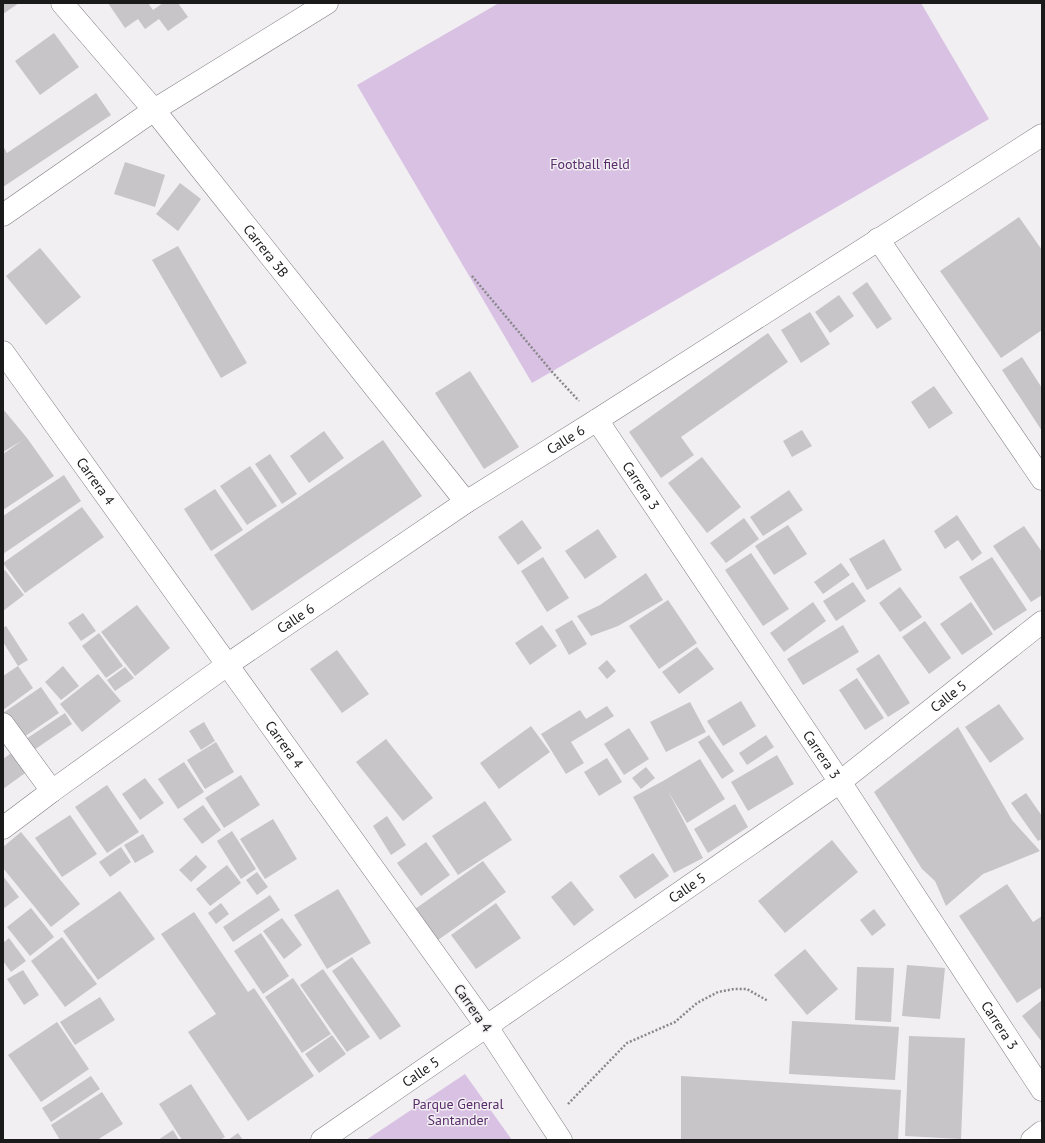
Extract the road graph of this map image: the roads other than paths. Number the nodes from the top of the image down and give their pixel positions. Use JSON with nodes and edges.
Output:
{"nodes":[{"id":1,"x":62,"y":3,"type":"edge"},
{"id":2,"x":316,"y":6,"type":"edge"},
{"id":3,"x":154,"y":110,"type":"junction"},
{"id":4,"x":1042,"y":135,"type":"edge"},
{"id":5,"x":3,"y":215,"type":"edge"},
{"id":6,"x":878,"y":239,"type":"junction"},
{"id":7,"x":3,"y":352,"type":"edge"},
{"id":8,"x":597,"y":420,"type":"junction"},
{"id":9,"x":1042,"y":479,"type":"edge"},
{"id":10,"x":466,"y":502,"type":"junction"},
{"id":11,"x":1042,"y":622,"type":"edge"},
{"id":12,"x":227,"y":665,"type":"junction"},
{"id":13,"x":3,"y":724,"type":"edge"},
{"id":14,"x":840,"y":782,"type":"junction"},
{"id":15,"x":52,"y":791,"type":"junction"},
{"id":16,"x":3,"y":828,"type":"edge"},
{"id":17,"x":487,"y":1027,"type":"junction"},
{"id":18,"x":1042,"y":1090,"type":"edge"},
{"id":19,"x":555,"y":1132,"type":"edge"},
{"id":20,"x":1042,"y":1132,"type":"edge"},
{"id":21,"x":322,"y":1140,"type":"edge"},
{"id":22,"x":1032,"y":1140,"type":"edge"}],
"edges":[{"from":1,"to":3,"type":"street","name":"Carrera 3B"},
{"from":2,"to":3,"type":"street"},
{"from":3,"to":5,"type":"street"},
{"from":3,"to":10,"type":"street","name":"Carrera 3B"},
{"from":4,"to":6,"type":"street","name":"Calle 6"},
{"from":6,"to":8,"type":"street","name":"Calle 6"},
{"from":6,"to":9,"type":"street"},
{"from":7,"to":12,"type":"street","name":"Carrera 4"},
{"from":8,"to":10,"type":"street","name":"Calle 6"},
{"from":8,"to":14,"type":"street","name":"Carrera 3"},
{"from":10,"to":12,"type":"street","name":"Calle 6"},
{"from":11,"to":14,"type":"street","name":"Calle 5"},
{"from":12,"to":15,"type":"street","name":"Calle 6"},
{"from":12,"to":17,"type":"street","name":"Carrera 4"},
{"from":13,"to":15,"type":"street"},
{"from":14,"to":17,"type":"street","name":"Calle 5"},
{"from":14,"to":18,"type":"street","name":"Carrera 3"},
{"from":15,"to":16,"type":"street","name":"Calle 6"},
{"from":17,"to":19,"type":"street","name":"Carrera 4"},
{"from":17,"to":21,"type":"street","name":"Calle 5"},
{"from":20,"to":22,"type":"street"}]}
